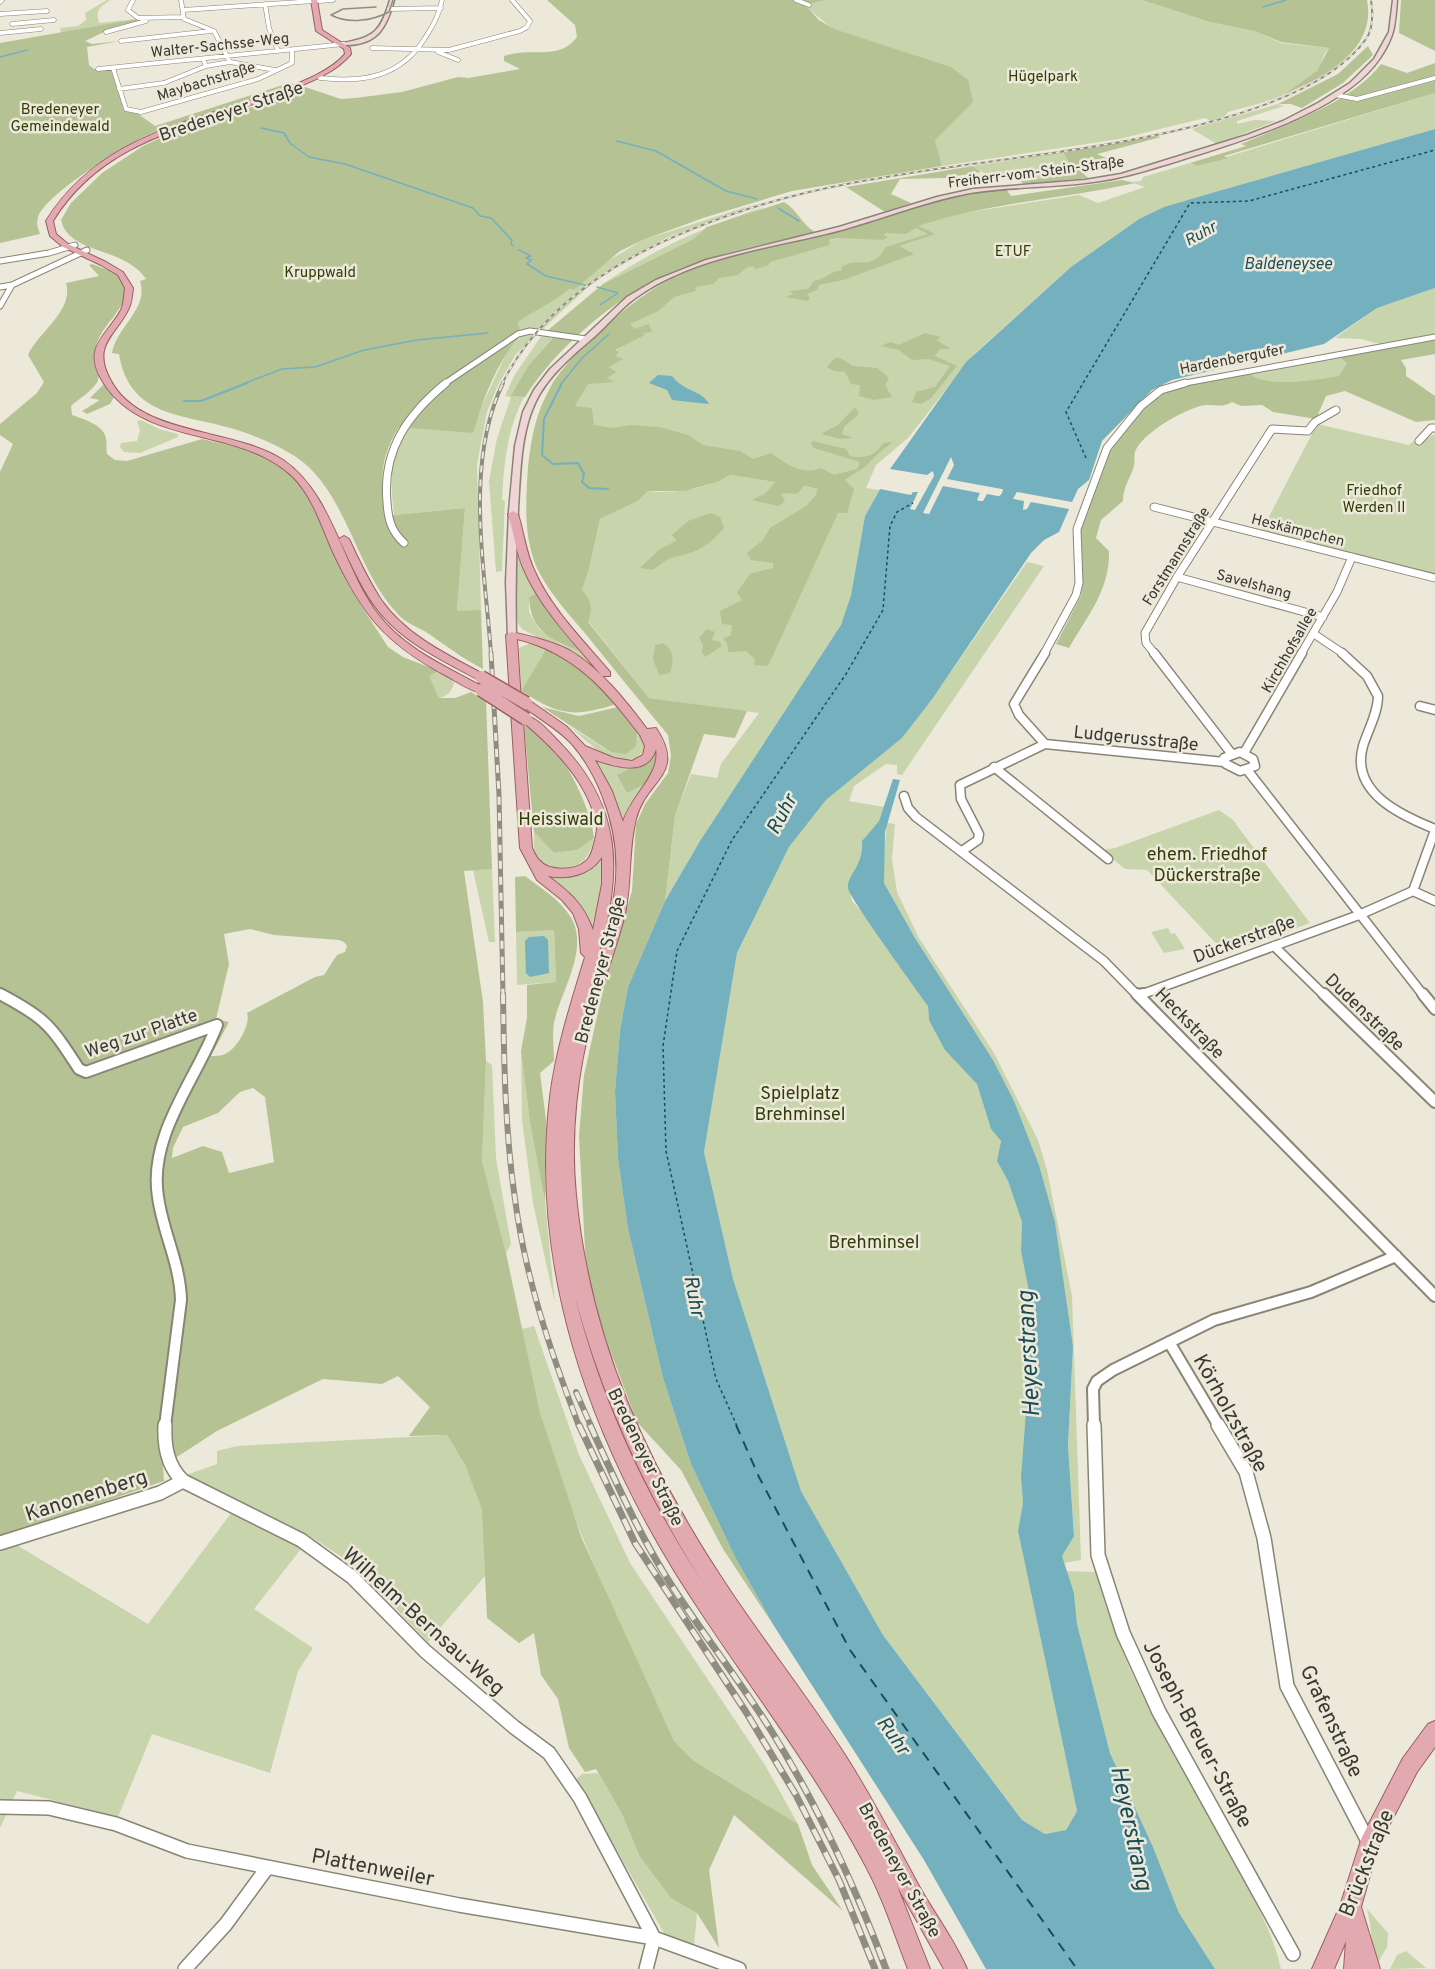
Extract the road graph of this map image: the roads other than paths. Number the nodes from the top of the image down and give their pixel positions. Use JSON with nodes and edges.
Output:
{"nodes":[{"id":1,"x":133,"y":0,"type":"edge"},
{"id":2,"x":181,"y":0,"type":"edge"},
{"id":3,"x":333,"y":0,"type":"edge"},
{"id":4,"x":392,"y":0,"type":"edge"},
{"id":5,"x":442,"y":0,"type":"edge"},
{"id":6,"x":512,"y":0,"type":"edge"},
{"id":7,"x":796,"y":0,"type":"edge"},
{"id":8,"x":1395,"y":0,"type":"edge"},
{"id":9,"x":316,"y":1,"type":"edge"},
{"id":10,"x":265,"y":4,"type":"junction"},
{"id":11,"x":809,"y":5,"type":"dead end"},
{"id":12,"x":441,"y":8,"type":"junction"},
{"id":13,"x":389,"y":9,"type":"junction"},
{"id":14,"x":183,"y":10,"type":"junction"},
{"id":15,"x":47,"y":11,"type":"dead end"},
{"id":16,"x":0,"y":14,"type":"edge"},
{"id":17,"x":9,"y":14,"type":"junction"},
{"id":18,"x":183,"y":17,"type":"junction"},
{"id":19,"x":151,"y":19,"type":"junction"},
{"id":20,"x":54,"y":20,"type":"dead end"},
{"id":21,"x":192,"y":23,"type":"junction"},
{"id":22,"x":12,"y":24,"type":"junction"},
{"id":23,"x":42,"y":29,"type":"dead end"},
{"id":24,"x":14,"y":31,"type":"junction"},
{"id":25,"x":214,"y":31,"type":"junction"},
{"id":26,"x":106,"y":32,"type":"dead end"},
{"id":27,"x":0,"y":33,"type":"edge"},
{"id":28,"x":195,"y":33,"type":"junction"},
{"id":29,"x":121,"y":41,"type":"dead end"},
{"id":30,"x":352,"y":47,"type":"junction"},
{"id":31,"x":372,"y":48,"type":"dead end"},
{"id":32,"x":292,"y":50,"type":"junction"},
{"id":33,"x":417,"y":50,"type":"junction"},
{"id":34,"x":278,"y":51,"type":"junction"},
{"id":35,"x":436,"y":51,"type":"junction"},
{"id":36,"x":229,"y":56,"type":"junction"},
{"id":37,"x":203,"y":59,"type":"junction"},
{"id":38,"x":458,"y":60,"type":"dead end"},
{"id":39,"x":230,"y":62,"type":"junction"},
{"id":40,"x":206,"y":66,"type":"junction"},
{"id":41,"x":113,"y":68,"type":"junction"},
{"id":42,"x":98,"y":69,"type":"dead end"},
{"id":43,"x":262,"y":70,"type":"junction"},
{"id":44,"x":280,"y":70,"type":"junction"},
{"id":45,"x":265,"y":76,"type":"junction"},
{"id":46,"x":320,"y":78,"type":"junction"},
{"id":47,"x":1435,"y":78,"type":"edge"},
{"id":48,"x":119,"y":89,"type":"junction"},
{"id":49,"x":1338,"y":94,"type":"junction"},
{"id":50,"x":81,"y":251,"type":"junction"},
{"id":51,"x":0,"y":261,"type":"edge"},
{"id":52,"x":12,"y":285,"type":"junction"},
{"id":53,"x":0,"y":287,"type":"edge"},
{"id":54,"x":0,"y":306,"type":"edge"},
{"id":55,"x":1435,"y":337,"type":"edge"},
{"id":56,"x":586,"y":339,"type":"junction"},
{"id":57,"x":1336,"y":410,"type":"dead end"},
{"id":58,"x":1435,"y":428,"type":"edge"},
{"id":59,"x":1419,"y":441,"type":"dead end"},
{"id":60,"x":1154,"y":507,"type":"dead end"},
{"id":61,"x":513,"y":514,"type":"junction"},
{"id":62,"x":1213,"y":522,"type":"junction"},
{"id":63,"x":404,"y":543,"type":"dead end"},
{"id":64,"x":1352,"y":557,"type":"junction"},
{"id":65,"x":1177,"y":577,"type":"junction"},
{"id":66,"x":1435,"y":578,"type":"edge"},
{"id":67,"x":1323,"y":617,"type":"junction"},
{"id":68,"x":1314,"y":634,"type":"junction"},
{"id":69,"x":511,"y":635,"type":"junction"},
{"id":70,"x":1420,"y":706,"type":"dead end"},
{"id":71,"x":1435,"y":710,"type":"edge"},
{"id":72,"x":1045,"y":744,"type":"junction"},
{"id":73,"x":581,"y":748,"type":"junction"},
{"id":74,"x":1231,"y":753,"type":"junction"},
{"id":75,"x":1244,"y":753,"type":"junction"},
{"id":76,"x":1224,"y":762,"type":"junction"},
{"id":77,"x":994,"y":767,"type":"junction"},
{"id":78,"x":1248,"y":771,"type":"junction"},
{"id":79,"x":903,"y":796,"type":"dead end"},
{"id":80,"x":604,"y":830,"type":"junction"},
{"id":81,"x":1435,"y":830,"type":"edge"},
{"id":82,"x":962,"y":851,"type":"junction"},
{"id":83,"x":624,"y":857,"type":"junction"},
{"id":84,"x":1108,"y":859,"type":"dead end"},
{"id":85,"x":531,"y":861,"type":"junction"},
{"id":86,"x":1417,"y":893,"type":"junction"},
{"id":87,"x":1435,"y":893,"type":"edge"},
{"id":88,"x":1435,"y":902,"type":"edge"},
{"id":89,"x":1359,"y":915,"type":"junction"},
{"id":90,"x":1274,"y":946,"type":"junction"},
{"id":91,"x":589,"y":963,"type":"junction"},
{"id":92,"x":0,"y":994,"type":"edge"},
{"id":93,"x":1140,"y":995,"type":"junction"},
{"id":94,"x":1435,"y":1009,"type":"edge"},
{"id":95,"x":217,"y":1025,"type":"joint"},
{"id":96,"x":1435,"y":1102,"type":"edge"},
{"id":97,"x":1396,"y":1256,"type":"junction"},
{"id":98,"x":1435,"y":1296,"type":"edge"},
{"id":99,"x":1169,"y":1342,"type":"junction"},
{"id":100,"x":183,"y":1481,"type":"junction"},
{"id":101,"x":1264,"y":1538,"type":"joint"},
{"id":102,"x":0,"y":1544,"type":"edge"},
{"id":103,"x":1435,"y":1731,"type":"edge"},
{"id":104,"x":0,"y":1807,"type":"edge"},
{"id":105,"x":1369,"y":1844,"type":"junction"},
{"id":106,"x":267,"y":1868,"type":"junction"},
{"id":107,"x":1350,"y":1907,"type":"junction"},
{"id":108,"x":1357,"y":1934,"type":"junction"},
{"id":109,"x":654,"y":1938,"type":"junction"},
{"id":110,"x":1293,"y":1954,"type":"dead end"},
{"id":111,"x":185,"y":1969,"type":"edge"},
{"id":112,"x":646,"y":1969,"type":"edge"},
{"id":113,"x":739,"y":1969,"type":"edge"},
{"id":114,"x":919,"y":1969,"type":"edge"},
{"id":115,"x":956,"y":1969,"type":"edge"},
{"id":116,"x":1323,"y":1969,"type":"edge"},
{"id":117,"x":1354,"y":1969,"type":"edge"},
{"id":118,"x":1369,"y":1969,"type":"edge"}],
"edges":[{"from":1,"to":19,"type":"street"},
{"from":2,"to":14,"type":"street"},
{"from":3,"to":9,"type":"street"},
{"from":4,"to":13,"type":"main road","name":"Bredeneyer Straße"},
{"from":5,"to":12,"type":"street"},
{"from":6,"to":35,"type":"street"},
{"from":7,"to":11,"type":"street"},
{"from":8,"to":49,"type":"main road","name":"Freiherr-vom-Stein-Straße"},
{"from":9,"to":10,"type":"street"},
{"from":9,"to":30,"type":"main road"},
{"from":10,"to":14,"type":"street"},
{"from":10,"to":34,"type":"street"},
{"from":12,"to":13,"type":"street"},
{"from":12,"to":33,"type":"street"},
{"from":13,"to":30,"type":"main road","name":"Bredeneyer Straße"},
{"from":14,"to":18,"type":"street"},
{"from":15,"to":17,"type":"street"},
{"from":16,"to":17,"type":"street"},
{"from":17,"to":22,"type":"street"},
{"from":18,"to":19,"type":"street"},
{"from":18,"to":21,"type":"street"},
{"from":19,"to":26,"type":"street"},
{"from":20,"to":22,"type":"street"},
{"from":21,"to":25,"type":"street"},
{"from":21,"to":28,"type":"street"},
{"from":22,"to":24,"type":"street"},
{"from":23,"to":24,"type":"street"},
{"from":24,"to":27,"type":"street"},
{"from":25,"to":28,"type":"street"},
{"from":25,"to":36,"type":"street"},
{"from":28,"to":29,"type":"street"},
{"from":30,"to":32,"type":"street","name":"Walter-Sachsse-Weg"},
{"from":30,"to":46,"type":"main road","name":"Bredeneyer Straße"},
{"from":30,"to":50,"type":"main road","name":"Bredeneyer Straße"},
{"from":31,"to":33,"type":"street"},
{"from":32,"to":34,"type":"street","name":"Walter-Sachsse-Weg"},
{"from":32,"to":44,"type":"street","name":"Maybachstraße"},
{"from":33,"to":35,"type":"street"},
{"from":33,"to":46,"type":"street"},
{"from":34,"to":36,"type":"street","name":"Walter-Sachsse-Weg"},
{"from":35,"to":38,"type":"street"},
{"from":36,"to":37,"type":"street","name":"Walter-Sachsse-Weg"},
{"from":36,"to":39,"type":"street"},
{"from":37,"to":40,"type":"street"},
{"from":37,"to":41,"type":"street","name":"Walter-Sachsse-Weg"},
{"from":39,"to":40,"type":"street"},
{"from":39,"to":43,"type":"street"},
{"from":40,"to":48,"type":"street"},
{"from":41,"to":42,"type":"street","name":"Walter-Sachsse-Weg"},
{"from":41,"to":48,"type":"street"},
{"from":43,"to":44,"type":"street"},
{"from":43,"to":45,"type":"street"},
{"from":44,"to":45,"type":"street","name":"Maybachstraße"},
{"from":45,"to":48,"type":"street","name":"Maybachstraße"},
{"from":46,"to":50,"type":"main road","name":"Bredeneyer Straße"},
{"from":47,"to":49,"type":"street"},
{"from":49,"to":56,"type":"main road","name":"Freiherr-vom-Stein-Straße"},
{"from":50,"to":51,"type":"street"},
{"from":50,"to":52,"type":"street"},
{"from":50,"to":73,"type":"main road","name":"Bredeneyer Straße","bridge":true},
{"from":50,"to":80,"type":"main road","name":"Bredeneyer Straße","bridge":true},
{"from":52,"to":53,"type":"street"},
{"from":52,"to":54,"type":"street"},
{"from":55,"to":72,"type":"street","name":"Hardenbergufer"},
{"from":56,"to":61,"type":"main road","name":"Freiherr-vom-Stein-Straße"},
{"from":56,"to":63,"type":"street"},
{"from":57,"to":62,"type":"street","name":"Forstmannstraße"},
{"from":58,"to":59,"type":"street"},
{"from":60,"to":62,"type":"street","name":"Heskämpchen"},
{"from":61,"to":69,"type":"main road","name":"Freiherr-vom-Stein-Straße"},
{"from":61,"to":83,"type":"main road"},
{"from":62,"to":64,"type":"street","name":"Heskämpchen"},
{"from":62,"to":65,"type":"street","name":"Forstmannstraße"},
{"from":64,"to":66,"type":"street","name":"Heskämpchen"},
{"from":64,"to":67,"type":"street","name":"Kirchhofsallee"},
{"from":65,"to":67,"type":"street","name":"Savelshang"},
{"from":65,"to":74,"type":"street","name":"Forstmannstraße"},
{"from":67,"to":68,"type":"street","name":"Kirchhofsallee"},
{"from":68,"to":75,"type":"street","name":"Kirchhofsallee"},
{"from":68,"to":81,"type":"street"},
{"from":69,"to":73,"type":"main road"},
{"from":69,"to":85,"type":"main road"},
{"from":70,"to":71,"type":"street"},
{"from":72,"to":76,"type":"street","name":"Ludgerusstraße"},
{"from":72,"to":77,"type":"street"},
{"from":73,"to":83,"type":"main road","name":"Bredeneyer Straße"},
{"from":74,"to":75,"type":"street"},
{"from":74,"to":76,"type":"street"},
{"from":75,"to":78,"type":"street"},
{"from":76,"to":78,"type":"street","name":"Ludgerusstraße"},
{"from":77,"to":82,"type":"street"},
{"from":77,"to":84,"type":"street"},
{"from":78,"to":89,"type":"street"},
{"from":79,"to":82,"type":"street","name":"Heckstraße"},
{"from":80,"to":85,"type":"main road"},
{"from":80,"to":91,"type":"main road","name":"Bredeneyer Straße"},
{"from":81,"to":86,"type":"street"},
{"from":82,"to":93,"type":"street","name":"Heckstraße"},
{"from":83,"to":115,"type":"main road","name":"Bredeneyer Straße"},
{"from":85,"to":91,"type":"main road"},
{"from":86,"to":87,"type":"street","name":"Dückerstraße"},
{"from":86,"to":88,"type":"street"},
{"from":86,"to":89,"type":"street","name":"Dückerstraße"},
{"from":89,"to":90,"type":"street","name":"Dückerstraße"},
{"from":89,"to":94,"type":"street"},
{"from":90,"to":93,"type":"street","name":"Dückerstraße"},
{"from":90,"to":96,"type":"street","name":"Dudenstraße"},
{"from":91,"to":114,"type":"main road","name":"Bredeneyer Straße"},
{"from":92,"to":95,"type":"street","name":"Weg zur Platte"},
{"from":93,"to":97,"type":"street","name":"Heckstraße"},
{"from":95,"to":100,"type":"street","name":"Wilhelm-Bernsau-Weg"},
{"from":97,"to":98,"type":"street","name":"Heckstraße"},
{"from":97,"to":99,"type":"street","name":"Joseph-Breuer-Straße"},
{"from":99,"to":101,"type":"street","name":"Körholzstraße"},
{"from":99,"to":110,"type":"street","name":"Joseph-Breuer-Straße"},
{"from":100,"to":102,"type":"street","name":"Kanonenberg"},
{"from":100,"to":109,"type":"street","name":"Wilhelm-Bernsau-Weg"},
{"from":101,"to":105,"type":"street","name":"Grafenstraße"},
{"from":103,"to":105,"type":"main road","name":"Brückstraße"},
{"from":104,"to":106,"type":"street","name":"Plattenweiler"},
{"from":105,"to":107,"type":"main road","name":"Brückstraße"},
{"from":106,"to":109,"type":"street","name":"Plattenweiler"},
{"from":106,"to":111,"type":"street"},
{"from":107,"to":108,"type":"main road"},
{"from":107,"to":116,"type":"main road","name":"Brückstraße"},
{"from":108,"to":117,"type":"main road"},
{"from":108,"to":118,"type":"main road"},
{"from":109,"to":112,"type":"street"},
{"from":109,"to":113,"type":"street","name":"Plattenweiler"}]}
